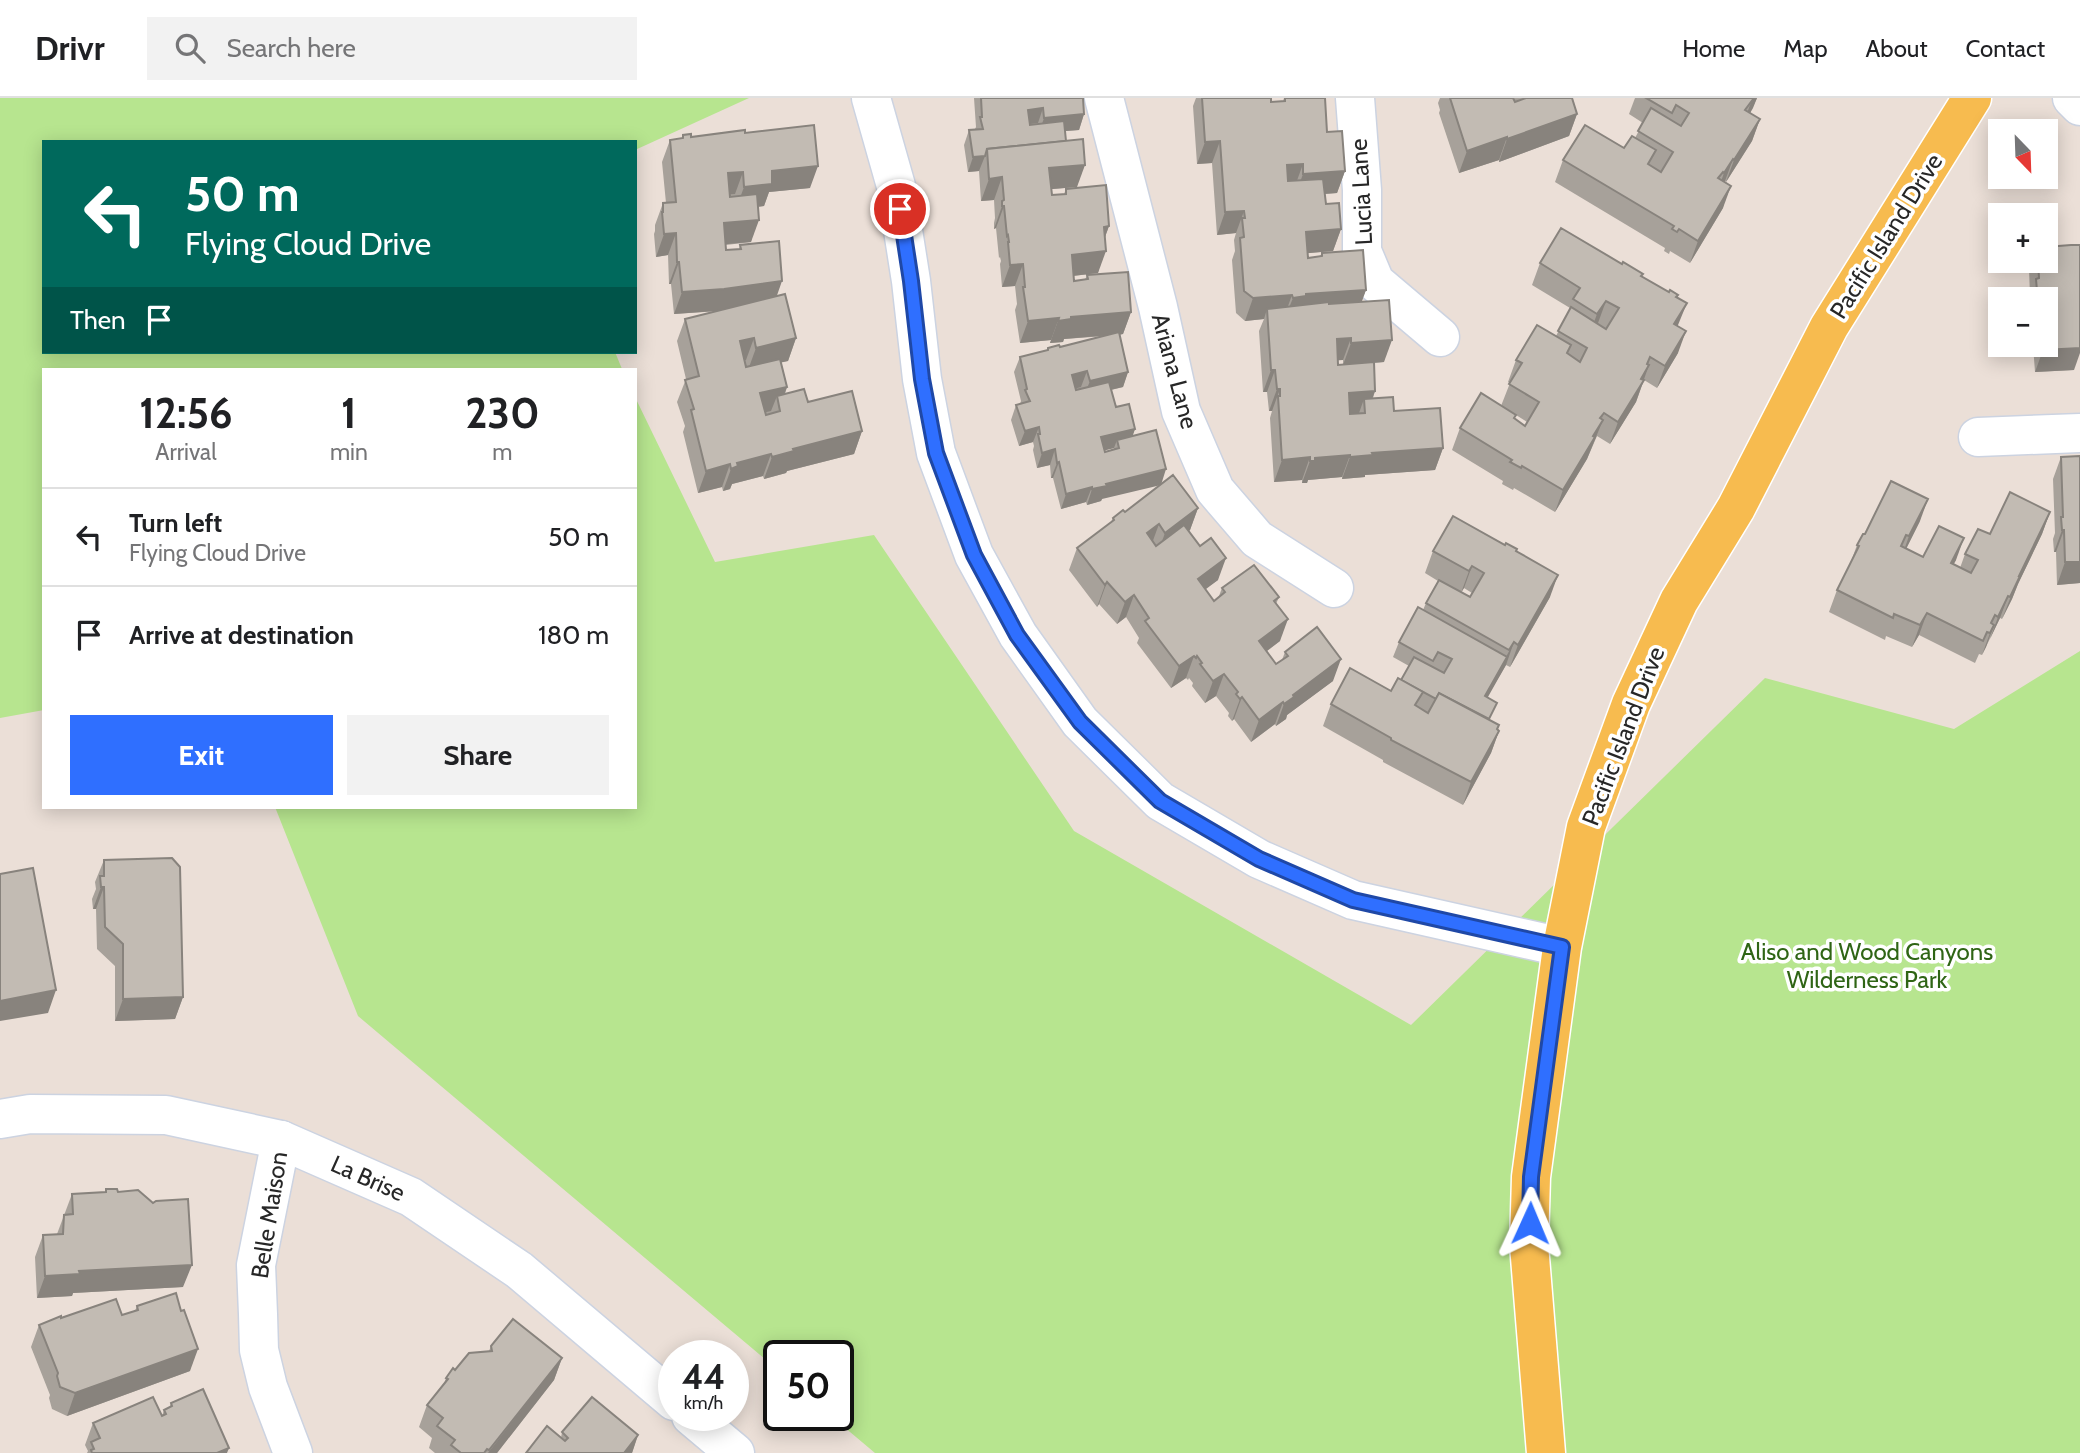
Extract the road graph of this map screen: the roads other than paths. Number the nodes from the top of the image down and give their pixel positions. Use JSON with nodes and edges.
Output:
{"nodes":[{"id":1,"x":871,"y":98,"type":"edge"},
{"id":2,"x":1104,"y":98,"type":"edge"},
{"id":3,"x":1355,"y":98,"type":"edge"},
{"id":4,"x":1972,"y":98,"type":"edge"},
{"id":5,"x":2072,"y":98,"type":"edge"},
{"id":6,"x":2080,"y":106,"type":"edge"},
{"id":7,"x":1440,"y":337,"type":"dead end"},
{"id":8,"x":2080,"y":433,"type":"edge"},
{"id":9,"x":1978,"y":438,"type":"dead end"},
{"id":10,"x":1334,"y":588,"type":"dead end"},
{"id":11,"x":1562,"y":947,"type":"junction"},
{"id":12,"x":0,"y":1119,"type":"edge"},
{"id":13,"x":281,"y":1140,"type":"junction"},
{"id":14,"x":658,"y":1387,"type":"edge"},
{"id":15,"x":709,"y":1431,"type":"edge"},
{"id":16,"x":293,"y":1453,"type":"edge"},
{"id":17,"x":735,"y":1453,"type":"edge"},
{"id":18,"x":1546,"y":1453,"type":"edge"}],
"edges":[{"from":1,"to":11,"type":"street"},
{"from":2,"to":10,"type":"street","name":"Ariana Lane"},
{"from":3,"to":7,"type":"street","name":"Lucia Lane"},
{"from":4,"to":11,"type":"main road","name":"Pacific Island Drive"},
{"from":5,"to":6,"type":"street"},
{"from":8,"to":9,"type":"street"},
{"from":11,"to":18,"type":"main road","name":"Pacific Island Drive"},
{"from":12,"to":13,"type":"street","name":"La Brise"},
{"from":13,"to":14,"type":"street","name":"La Brise"},
{"from":13,"to":16,"type":"street","name":"Belle Maison"},
{"from":15,"to":17,"type":"street"}]}
